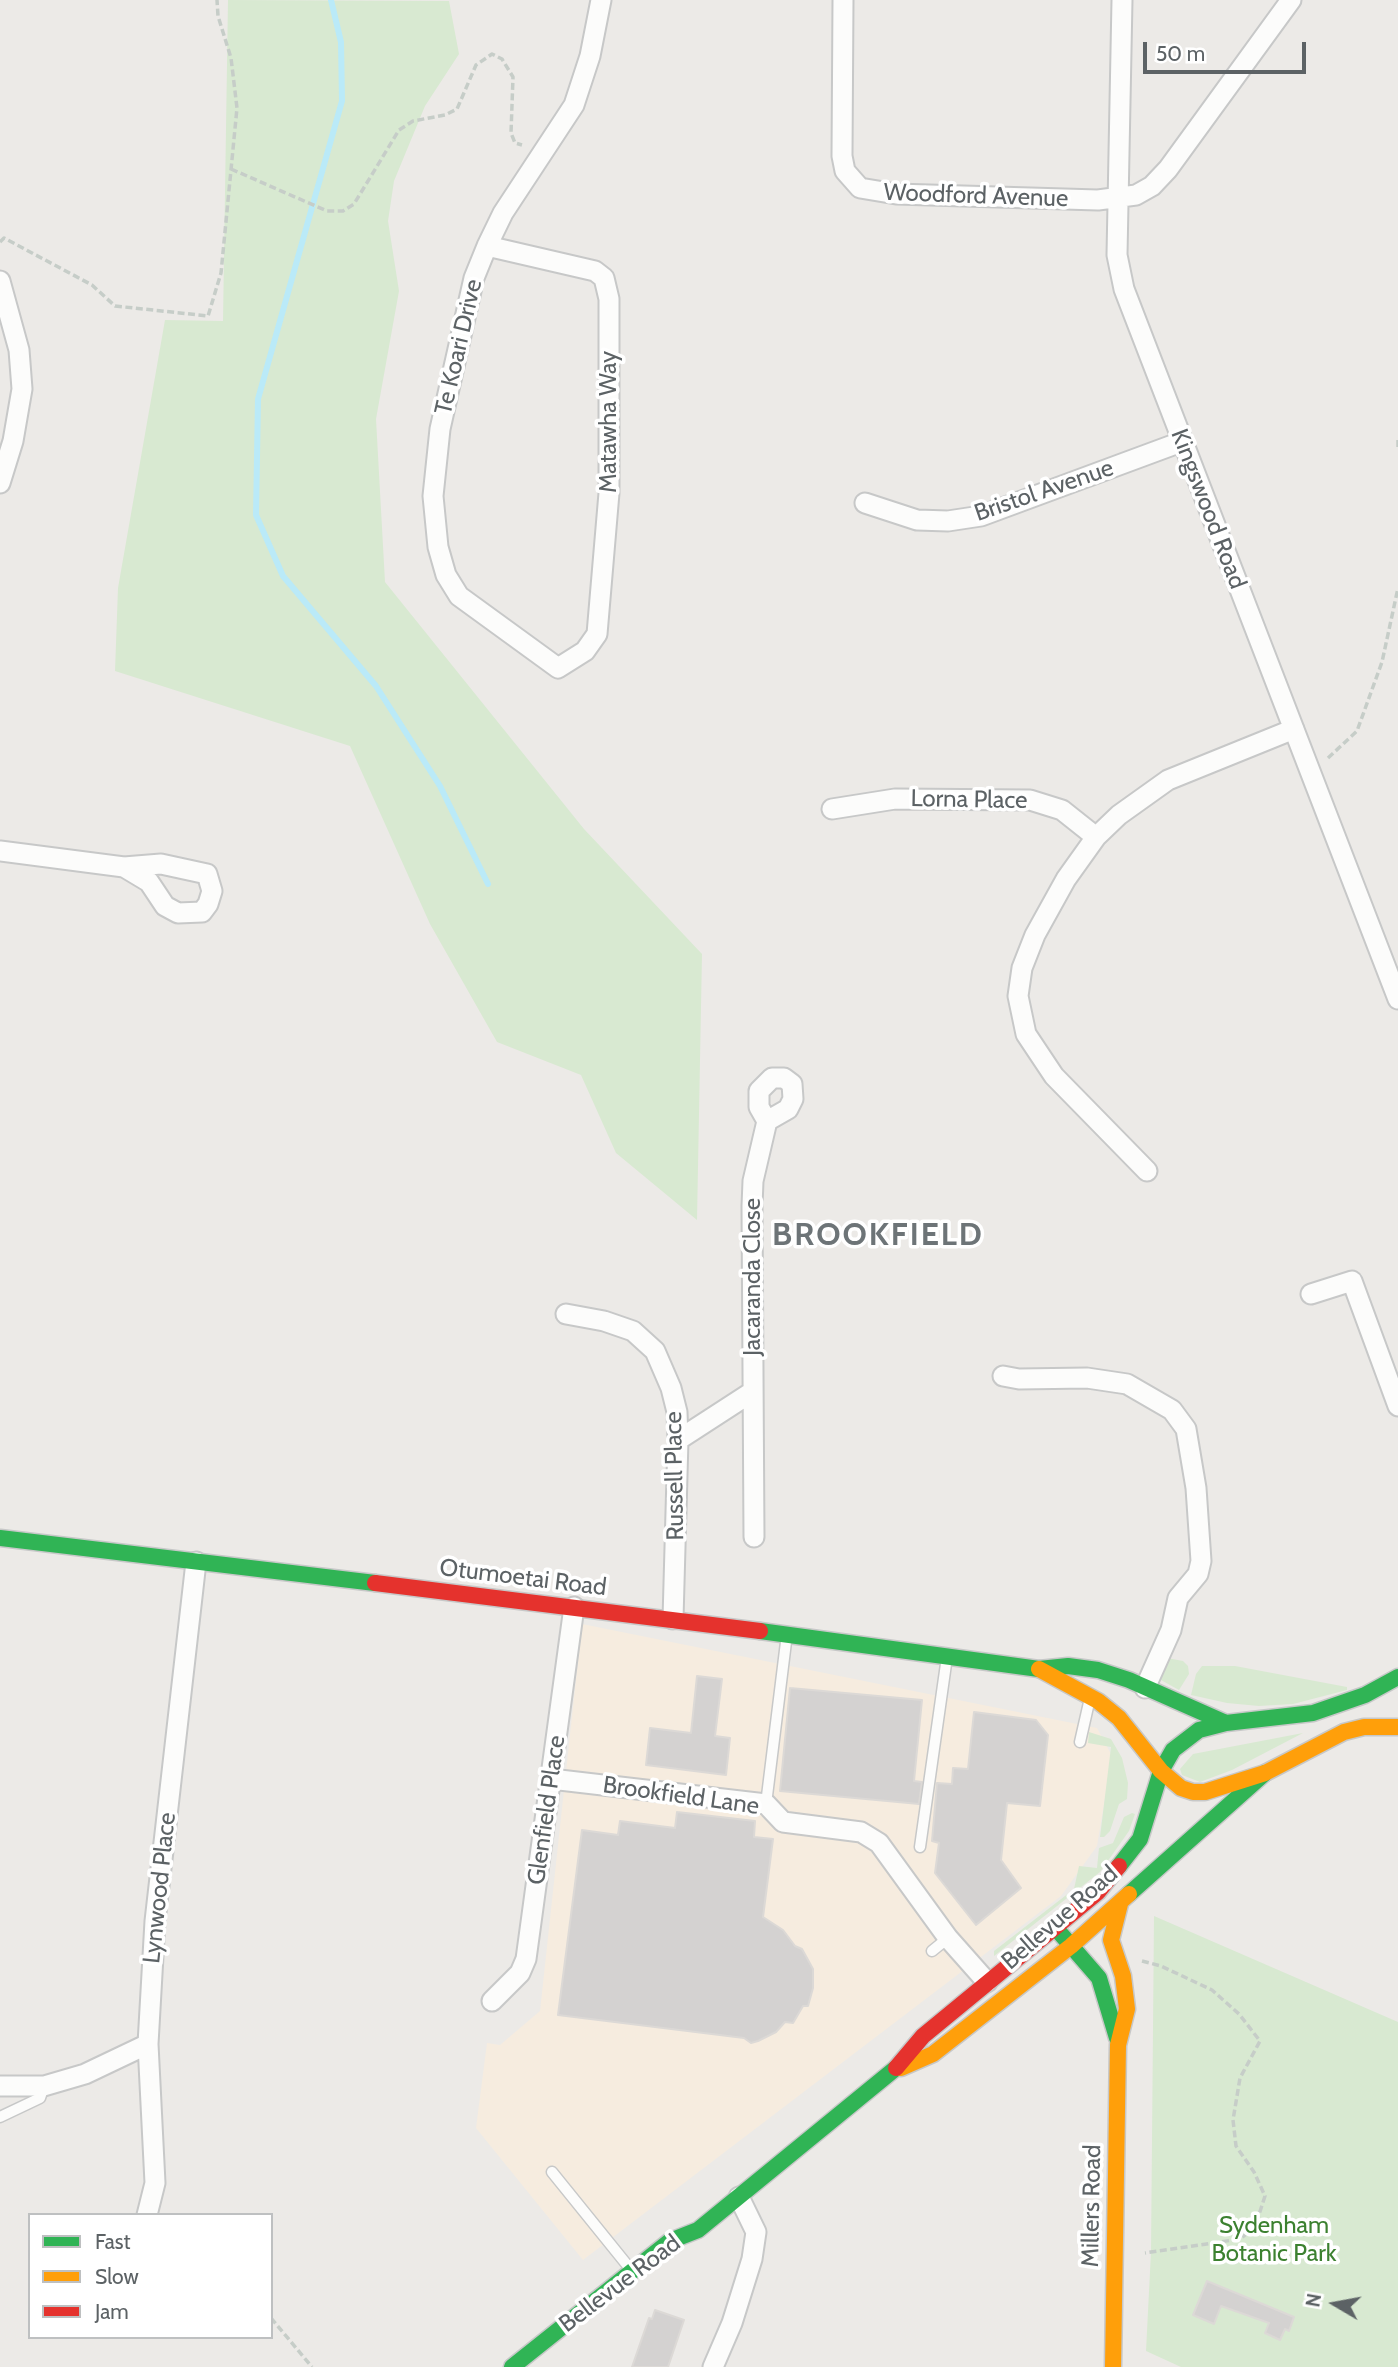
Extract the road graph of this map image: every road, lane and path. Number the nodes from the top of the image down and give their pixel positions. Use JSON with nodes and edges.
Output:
{"nodes":[{"id":1,"x":217,"y":0,"type":"edge"},
{"id":2,"x":601,"y":0,"type":"edge"},
{"id":3,"x":843,"y":0,"type":"edge"},
{"id":4,"x":1122,"y":0,"type":"edge"},
{"id":5,"x":1291,"y":0,"type":"edge"},
{"id":6,"x":544,"y":152,"type":"junction"},
{"id":7,"x":231,"y":169,"type":"junction"},
{"id":8,"x":1118,"y":198,"type":"junction"},
{"id":9,"x":0,"y":242,"type":"edge"},
{"id":10,"x":487,"y":246,"type":"junction"},
{"id":11,"x":0,"y":281,"type":"edge"},
{"id":12,"x":1398,"y":440,"type":"edge"},
{"id":13,"x":1181,"y":442,"type":"junction"},
{"id":14,"x":1398,"y":447,"type":"edge"},
{"id":15,"x":0,"y":484,"type":"edge"},
{"id":16,"x":865,"y":503,"type":"dead end"},
{"id":17,"x":1398,"y":588,"type":"edge"},
{"id":18,"x":558,"y":668,"type":"joint"},
{"id":19,"x":1294,"y":729,"type":"junction"},
{"id":20,"x":1307,"y":769,"type":"junction"},
{"id":21,"x":832,"y":809,"type":"dead end"},
{"id":22,"x":1097,"y":837,"type":"junction"},
{"id":23,"x":0,"y":851,"type":"edge"},
{"id":24,"x":124,"y":867,"type":"dead end"},
{"id":25,"x":1398,"y":999,"type":"edge"},
{"id":26,"x":767,"y":1121,"type":"dead end"},
{"id":27,"x":1147,"y":1171,"type":"dead end"},
{"id":28,"x":1311,"y":1294,"type":"dead end"},
{"id":29,"x":566,"y":1314,"type":"dead end"},
{"id":30,"x":1003,"y":1376,"type":"dead end"},
{"id":31,"x":752,"y":1392,"type":"junction"},
{"id":32,"x":1398,"y":1406,"type":"edge"},
{"id":33,"x":678,"y":1440,"type":"junction"},
{"id":34,"x":754,"y":1537,"type":"dead end"},
{"id":35,"x":0,"y":1538,"type":"edge"},
{"id":36,"x":196,"y":1562,"type":"junction"},
{"id":37,"x":574,"y":1607,"type":"junction"},
{"id":38,"x":673,"y":1619,"type":"junction"},
{"id":39,"x":787,"y":1634,"type":"junction"},
{"id":40,"x":947,"y":1656,"type":"junction"},
{"id":41,"x":1039,"y":1669,"type":"junction"},
{"id":42,"x":1398,"y":1677,"type":"edge"},
{"id":43,"x":1145,"y":1688,"type":"junction"},
{"id":44,"x":1090,"y":1697,"type":"junction"},
{"id":45,"x":1226,"y":1723,"type":"junction"},
{"id":46,"x":1398,"y":1727,"type":"edge"},
{"id":47,"x":1080,"y":1742,"type":"dead end"},
{"id":48,"x":1161,"y":1771,"type":"junction"},
{"id":49,"x":1265,"y":1773,"type":"junction"},
{"id":50,"x":551,"y":1779,"type":"junction"},
{"id":51,"x":766,"y":1804,"type":"junction"},
{"id":52,"x":920,"y":1847,"type":"dead end"},
{"id":53,"x":1120,"y":1904,"type":"junction"},
{"id":54,"x":1091,"y":1928,"type":"junction"},
{"id":55,"x":1056,"y":1929,"type":"junction"},
{"id":56,"x":948,"y":1938,"type":"junction"},
{"id":57,"x":1111,"y":1940,"type":"junction"},
{"id":58,"x":1071,"y":1946,"type":"junction"},
{"id":59,"x":932,"y":1951,"type":"dead end"},
{"id":60,"x":1137,"y":1960,"type":"dead end"},
{"id":61,"x":987,"y":1982,"type":"junction"},
{"id":62,"x":492,"y":2001,"type":"dead end"},
{"id":63,"x":148,"y":2045,"type":"junction"},
{"id":64,"x":1118,"y":2045,"type":"junction"},
{"id":65,"x":893,"y":2072,"type":"junction"},
{"id":66,"x":44,"y":2085,"type":"junction"},
{"id":67,"x":0,"y":2086,"type":"edge"},
{"id":68,"x":0,"y":2117,"type":"edge"},
{"id":69,"x":552,"y":2172,"type":"dead end"},
{"id":70,"x":739,"y":2197,"type":"junction"},
{"id":71,"x":148,"y":2213,"type":"edge"},
{"id":72,"x":1145,"y":2253,"type":"dead end"},
{"id":73,"x":632,"y":2271,"type":"junction"},
{"id":74,"x":273,"y":2320,"type":"edge"},
{"id":75,"x":312,"y":2367,"type":"edge"},
{"id":76,"x":512,"y":2367,"type":"edge"},
{"id":77,"x":713,"y":2367,"type":"edge"},
{"id":78,"x":1113,"y":2367,"type":"edge"}],
"edges":[{"from":1,"to":7,"type":"path"},
{"from":2,"to":6,"type":"street","name":"Te Koari Drive"},
{"from":3,"to":8,"type":"street","name":"Woodford Avenue"},
{"from":4,"to":8,"type":"street","name":"Kingswood Road"},
{"from":5,"to":8,"type":"street"},
{"from":6,"to":7,"type":"path"},
{"from":6,"to":10,"type":"street","name":"Te Koari Drive"},
{"from":7,"to":9,"type":"path"},
{"from":8,"to":13,"type":"street","name":"Kingswood Road"},
{"from":10,"to":18,"type":"street","name":"Te Koari Drive"},
{"from":10,"to":18,"type":"street","name":"Matawha Way"},
{"from":11,"to":15,"type":"street"},
{"from":12,"to":14,"type":"path"},
{"from":13,"to":16,"type":"street","name":"Bristol Avenue"},
{"from":13,"to":19,"type":"street","name":"Kingswood Road"},
{"from":17,"to":20,"type":"path"},
{"from":19,"to":20,"type":"street","name":"Kingswood Road"},
{"from":19,"to":22,"type":"street"},
{"from":20,"to":25,"type":"street","name":"Kingswood Road"},
{"from":21,"to":22,"type":"street","name":"Lorna Place"},
{"from":22,"to":27,"type":"street"},
{"from":23,"to":24,"type":"street"},
{"from":26,"to":31,"type":"street","name":"Jacaranda Close"},
{"from":28,"to":32,"type":"street"},
{"from":29,"to":33,"type":"street","name":"Russell Place"},
{"from":30,"to":43,"type":"street"},
{"from":31,"to":33,"type":"street","name":"Jacaranda Close"},
{"from":31,"to":34,"type":"street","name":"Jacaranda Close"},
{"from":33,"to":38,"type":"street","name":"Russell Place"},
{"from":35,"to":36,"type":"street","name":"Otumoetai Road"},
{"from":36,"to":37,"type":"street","name":"Otumoetai Road"},
{"from":36,"to":63,"type":"street","name":"Lynwood Place"},
{"from":37,"to":38,"type":"street","name":"Otumoetai Road"},
{"from":37,"to":50,"type":"street","name":"Glenfield Place"},
{"from":38,"to":39,"type":"street","name":"Otumoetai Road"},
{"from":39,"to":40,"type":"street","name":"Otumoetai Road"},
{"from":39,"to":51,"type":"lane"},
{"from":40,"to":41,"type":"street","name":"Otumoetai Road"},
{"from":40,"to":52,"type":"lane"},
{"from":41,"to":43,"type":"street","name":"Otumoetai Road"},
{"from":41,"to":44,"type":"street","name":"Otumoetai Road"},
{"from":42,"to":45,"type":"street","name":"Otumoetai Road"},
{"from":43,"to":45,"type":"street","name":"Otumoetai Road"},
{"from":44,"to":47,"type":"lane"},
{"from":44,"to":48,"type":"street","name":"Otumoetai Road"},
{"from":45,"to":48,"type":"street","name":"Bellevue Road"},
{"from":46,"to":49,"type":"street","name":"Otumoetai Road"},
{"from":48,"to":49,"type":"street","name":"Otumoetai Road"},
{"from":48,"to":55,"type":"street","name":"Bellevue Road"},
{"from":49,"to":53,"type":"street","name":"Bellevue Road"},
{"from":50,"to":51,"type":"street","name":"Brookfield Lane"},
{"from":50,"to":62,"type":"street","name":"Glenfield Place"},
{"from":51,"to":56,"type":"street","name":"Brookfield Lane"},
{"from":53,"to":54,"type":"street","name":"Bellevue Road"},
{"from":53,"to":57,"type":"street"},
{"from":54,"to":55,"type":"street"},
{"from":54,"to":57,"type":"street"},
{"from":54,"to":58,"type":"street","name":"Bellevue Road"},
{"from":55,"to":58,"type":"street","name":"Millers Road"},
{"from":55,"to":61,"type":"street","name":"Bellevue Road"},
{"from":56,"to":59,"type":"lane"},
{"from":56,"to":61,"type":"street","name":"Brookfield Lane"},
{"from":57,"to":64,"type":"street","name":"Millers Road"},
{"from":58,"to":64,"type":"street","name":"Millers Road"},
{"from":58,"to":65,"type":"street","name":"Bellevue Road"},
{"from":60,"to":72,"type":"path"},
{"from":61,"to":65,"type":"street","name":"Bellevue Road"},
{"from":63,"to":66,"type":"street"},
{"from":63,"to":71,"type":"street","name":"Lynwood Place"},
{"from":64,"to":78,"type":"street","name":"Millers Road"},
{"from":65,"to":70,"type":"street","name":"Bellevue Road"},
{"from":66,"to":67,"type":"street"},
{"from":66,"to":68,"type":"lane"},
{"from":69,"to":73,"type":"lane"},
{"from":70,"to":73,"type":"street","name":"Bellevue Road"},
{"from":70,"to":77,"type":"street"},
{"from":73,"to":76,"type":"street","name":"Bellevue Road"},
{"from":74,"to":75,"type":"path"}]}
